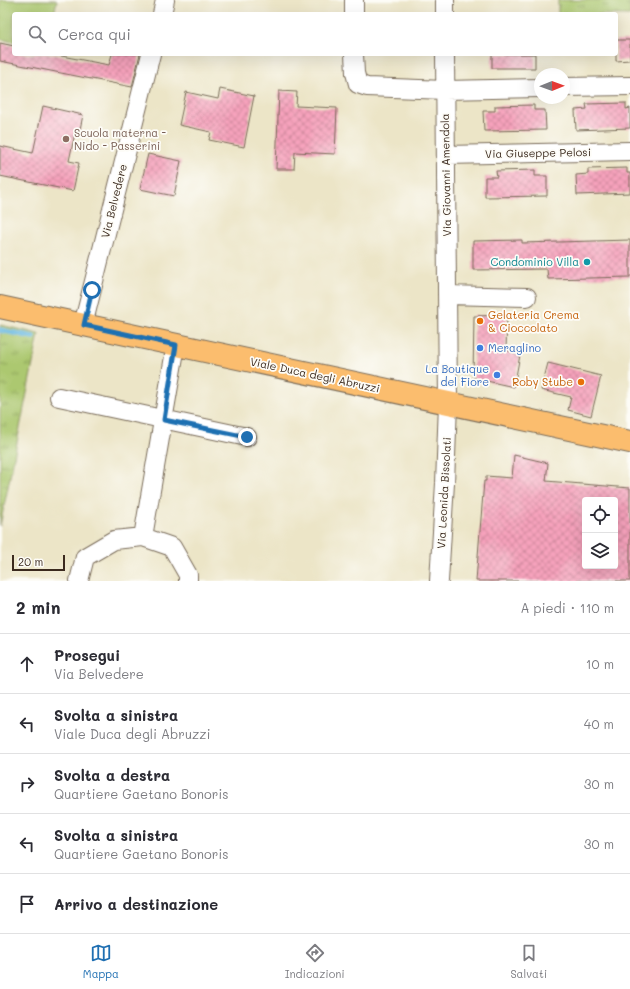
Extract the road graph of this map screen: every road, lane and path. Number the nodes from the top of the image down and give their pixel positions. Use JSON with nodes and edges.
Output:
{"nodes":[{"id":1,"x":165,"y":0,"type":"edge"},
{"id":2,"x":354,"y":0,"type":"edge"},
{"id":3,"x":445,"y":0,"type":"edge"},
{"id":4,"x":162,"y":12,"type":"edge"},
{"id":5,"x":354,"y":12,"type":"edge"},
{"id":6,"x":445,"y":12,"type":"edge"},
{"id":7,"x":151,"y":56,"type":"edge"},
{"id":8,"x":354,"y":56,"type":"edge"},
{"id":9,"x":445,"y":56,"type":"edge"},
{"id":10,"x":630,"y":86,"type":"edge"},
{"id":11,"x":570,"y":87,"type":"edge"},
{"id":12,"x":534,"y":88,"type":"edge"},
{"id":13,"x":445,"y":90,"type":"junction"},
{"id":14,"x":630,"y":151,"type":"edge"},
{"id":15,"x":446,"y":155,"type":"junction"},
{"id":16,"x":447,"y":295,"type":"junction"},
{"id":17,"x":527,"y":297,"type":"dead end"},
{"id":18,"x":0,"y":307,"type":"edge"},
{"id":19,"x":84,"y":325,"type":"junction"},
{"id":20,"x":176,"y":345,"type":"junction"},
{"id":21,"x":59,"y":397,"type":"dead end"},
{"id":22,"x":448,"y":404,"type":"junction"},
{"id":23,"x":164,"y":420,"type":"junction"},
{"id":24,"x":247,"y":437,"type":"dead end"},
{"id":25,"x":630,"y":442,"type":"edge"},
{"id":26,"x":143,"y":537,"type":"junction"},
{"id":27,"x":80,"y":581,"type":"edge"},
{"id":28,"x":188,"y":581,"type":"edge"},
{"id":29,"x":439,"y":581,"type":"edge"}],
"edges":[{"from":1,"to":4,"type":"street"},
{"from":2,"to":5,"type":"street"},
{"from":3,"to":6,"type":"street"},
{"from":7,"to":19,"type":"street","name":"Via Belvedere"},
{"from":8,"to":13,"type":"street"},
{"from":9,"to":13,"type":"street","name":"Via Giovanni Amendola"},
{"from":10,"to":11,"type":"street"},
{"from":12,"to":13,"type":"street"},
{"from":13,"to":15,"type":"street","name":"Via Giovanni Amendola"},
{"from":14,"to":15,"type":"street","name":"Via Giuseppe Pelosi"},
{"from":15,"to":16,"type":"street","name":"Via Giovanni Amendola"},
{"from":16,"to":17,"type":"street"},
{"from":16,"to":22,"type":"street","name":"Via Giovanni Amendola"},
{"from":18,"to":19,"type":"main road","name":"Viale Duca degli Abruzzi"},
{"from":19,"to":20,"type":"main road","name":"Viale Duca degli Abruzzi"},
{"from":20,"to":22,"type":"main road","name":"Viale Duca degli Abruzzi"},
{"from":20,"to":23,"type":"street"},
{"from":21,"to":23,"type":"street"},
{"from":22,"to":25,"type":"main road","name":"Viale Duca degli Abruzzi"},
{"from":22,"to":29,"type":"street","name":"Via Leonida Bissolati"},
{"from":23,"to":24,"type":"street"},
{"from":23,"to":26,"type":"street"},
{"from":26,"to":27,"type":"street"},
{"from":26,"to":28,"type":"street"}]}
